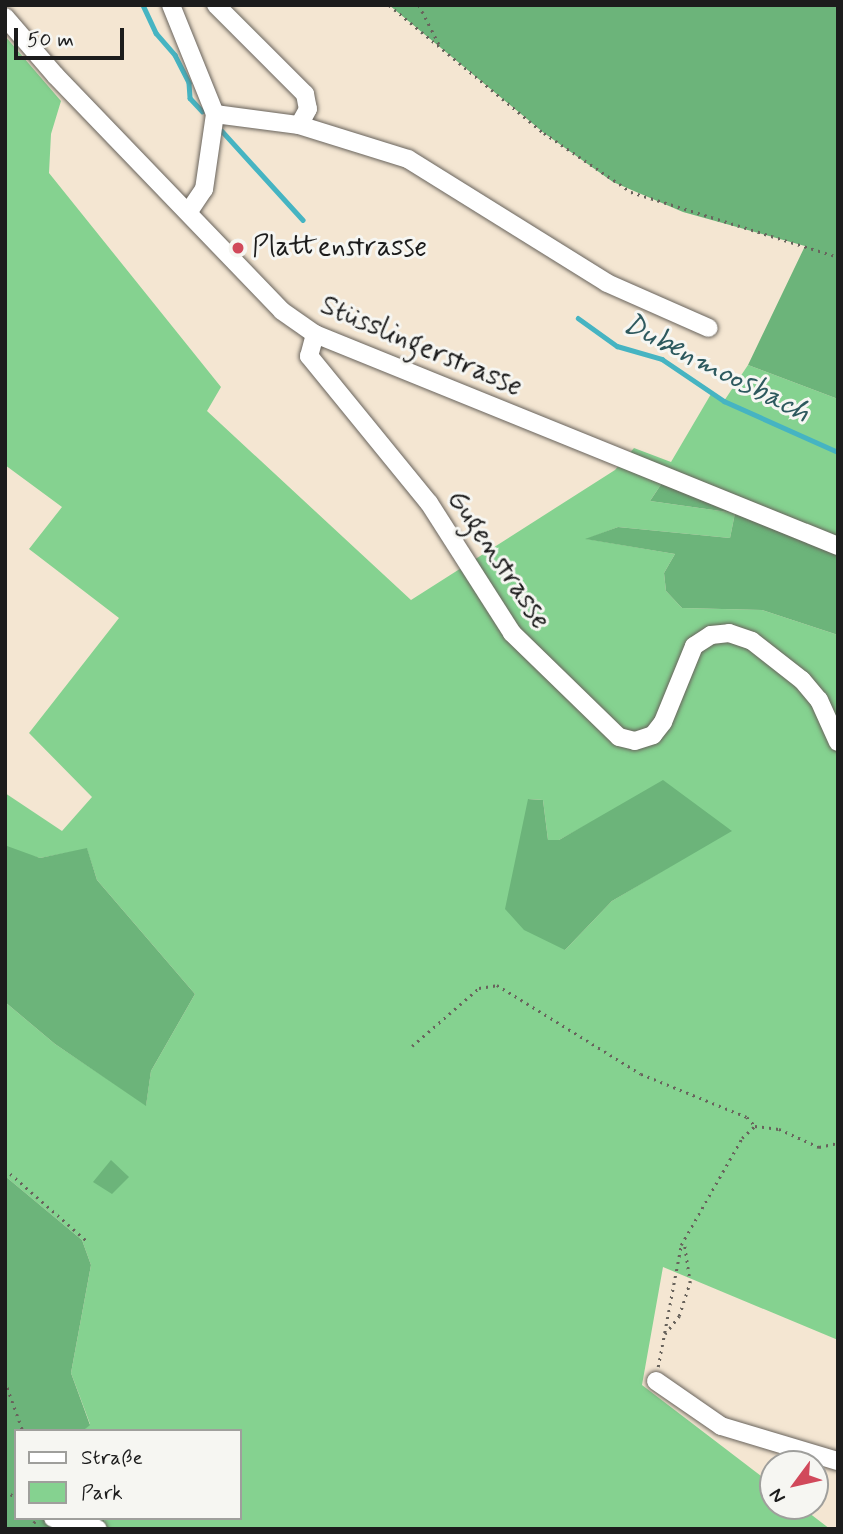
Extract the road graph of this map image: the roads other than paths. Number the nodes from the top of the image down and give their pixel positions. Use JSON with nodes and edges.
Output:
{"nodes":[{"id":1,"x":171,"y":5,"type":"edge"},
{"id":2,"x":216,"y":5,"type":"edge"},
{"id":3,"x":5,"y":17,"type":"edge"},
{"id":4,"x":215,"y":114,"type":"junction"},
{"id":5,"x":299,"y":125,"type":"junction"},
{"id":6,"x":189,"y":211,"type":"junction"},
{"id":7,"x":709,"y":328,"type":"dead end"},
{"id":8,"x":315,"y":334,"type":"junction"},
{"id":9,"x":838,"y":546,"type":"edge"},
{"id":10,"x":838,"y":742,"type":"edge"},
{"id":11,"x":656,"y":1381,"type":"road end"},
{"id":12,"x":838,"y":1461,"type":"edge"},
{"id":13,"x":62,"y":1520,"type":"edge"},
{"id":14,"x":98,"y":1529,"type":"edge"}],
"edges":[{"from":1,"to":4,"type":"street"},
{"from":2,"to":5,"type":"street"},
{"from":3,"to":6,"type":"street","name":"Stüsslingerstrasse"},
{"from":4,"to":5,"type":"street"},
{"from":4,"to":6,"type":"street"},
{"from":5,"to":7,"type":"street"},
{"from":6,"to":8,"type":"street","name":"Stüsslingerstrasse"},
{"from":8,"to":9,"type":"street","name":"Stüsslingerstrasse"},
{"from":8,"to":10,"type":"street","name":"Gugenstrasse"},
{"from":11,"to":12,"type":"street"},
{"from":13,"to":14,"type":"street"}]}
